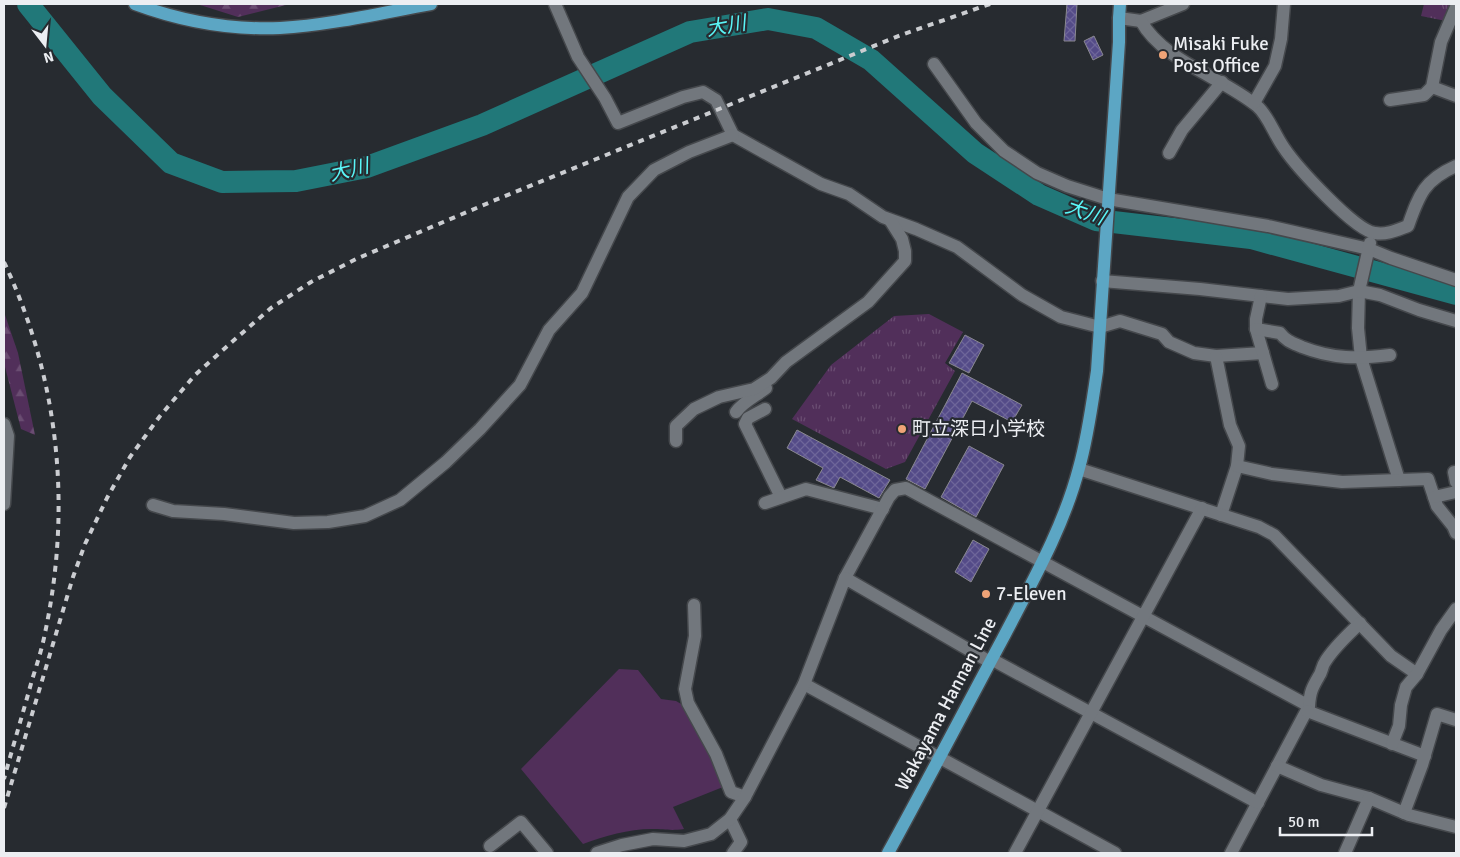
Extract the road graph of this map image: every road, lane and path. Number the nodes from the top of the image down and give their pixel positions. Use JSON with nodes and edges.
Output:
{"nodes":[{"id":1,"x":135,"y":4,"type":"edge"},
{"id":2,"x":431,"y":4,"type":"edge"},
{"id":3,"x":555,"y":4,"type":"edge"},
{"id":4,"x":1183,"y":4,"type":"edge"},
{"id":5,"x":1284,"y":4,"type":"edge"},
{"id":6,"x":1456,"y":6,"type":"edge"},
{"id":7,"x":1119,"y":10,"type":"edge"},
{"id":8,"x":1141,"y":21,"type":"junction"},
{"id":9,"x":934,"y":64,"type":"dead end"},
{"id":10,"x":1222,"y":82,"type":"junction"},
{"id":11,"x":1432,"y":87,"type":"junction"},
{"id":12,"x":1456,"y":96,"type":"edge"},
{"id":13,"x":1390,"y":100,"type":"dead end"},
{"id":14,"x":1254,"y":103,"type":"junction"},
{"id":15,"x":733,"y":135,"type":"junction"},
{"id":16,"x":1169,"y":153,"type":"dead end"},
{"id":17,"x":1456,"y":166,"type":"edge"},
{"id":18,"x":1107,"y":202,"type":"junction"},
{"id":19,"x":890,"y":220,"type":"junction"},
{"id":20,"x":1373,"y":233,"type":"junction"},
{"id":21,"x":1368,"y":250,"type":"junction"},
{"id":22,"x":1456,"y":280,"type":"edge"},
{"id":23,"x":1102,"y":281,"type":"junction"},
{"id":24,"x":1359,"y":288,"type":"junction"},
{"id":25,"x":1261,"y":296,"type":"junction"},
{"id":26,"x":1456,"y":321,"type":"edge"},
{"id":27,"x":1100,"y":327,"type":"junction"},
{"id":28,"x":1256,"y":329,"type":"junction"},
{"id":29,"x":1263,"y":352,"type":"junction"},
{"id":30,"x":1390,"y":355,"type":"dead end"},
{"id":31,"x":1216,"y":356,"type":"junction"},
{"id":32,"x":1361,"y":358,"type":"junction"},
{"id":33,"x":782,"y":366,"type":"junction"},
{"id":34,"x":1272,"y":384,"type":"dead end"},
{"id":35,"x":766,"y":409,"type":"dead end"},
{"id":36,"x":736,"y":412,"type":"dead end"},
{"id":37,"x":4,"y":424,"type":"edge"},
{"id":38,"x":676,"y":441,"type":"dead end"},
{"id":39,"x":1237,"y":466,"type":"junction"},
{"id":40,"x":1079,"y":469,"type":"junction"},
{"id":41,"x":1456,"y":472,"type":"edge"},
{"id":42,"x":1399,"y":480,"type":"junction"},
{"id":43,"x":1456,"y":482,"type":"edge"},
{"id":44,"x":1456,"y":492,"type":"edge"},
{"id":45,"x":781,"y":497,"type":"junction"},
{"id":46,"x":1434,"y":498,"type":"junction"},
{"id":47,"x":765,"y":503,"type":"dead end"},
{"id":48,"x":4,"y":504,"type":"edge"},
{"id":49,"x":153,"y":505,"type":"dead end"},
{"id":50,"x":1202,"y":508,"type":"junction"},
{"id":51,"x":883,"y":509,"type":"junction"},
{"id":52,"x":1221,"y":515,"type":"junction"},
{"id":53,"x":1456,"y":533,"type":"edge"},
{"id":54,"x":1042,"y":562,"type":"junction"},
{"id":55,"x":845,"y":578,"type":"junction"},
{"id":56,"x":694,"y":605,"type":"dead end"},
{"id":57,"x":1456,"y":609,"type":"edge"},
{"id":58,"x":1144,"y":616,"type":"junction"},
{"id":59,"x":1360,"y":623,"type":"junction"},
{"id":60,"x":991,"y":660,"type":"junction"},
{"id":61,"x":1417,"y":674,"type":"junction"},
{"id":62,"x":804,"y":684,"type":"junction"},
{"id":63,"x":1308,"y":708,"type":"junction"},
{"id":64,"x":1091,"y":714,"type":"junction"},
{"id":65,"x":1456,"y":720,"type":"edge"},
{"id":66,"x":1392,"y":744,"type":"junction"},
{"id":67,"x":1424,"y":756,"type":"junction"},
{"id":68,"x":940,"y":758,"type":"junction"},
{"id":69,"x":1277,"y":766,"type":"junction"},
{"id":70,"x":745,"y":797,"type":"junction"},
{"id":71,"x":1369,"y":798,"type":"junction"},
{"id":72,"x":1258,"y":803,"type":"junction"},
{"id":73,"x":1039,"y":811,"type":"junction"},
{"id":74,"x":1404,"y":813,"type":"junction"},
{"id":75,"x":730,"y":819,"type":"junction"},
{"id":76,"x":1456,"y":827,"type":"edge"},
{"id":77,"x":490,"y":846,"type":"dead end"},
{"id":78,"x":626,"y":849,"type":"edge"},
{"id":79,"x":547,"y":853,"type":"edge"},
{"id":80,"x":597,"y":853,"type":"edge"},
{"id":81,"x":733,"y":853,"type":"edge"},
{"id":82,"x":888,"y":853,"type":"edge"},
{"id":83,"x":1015,"y":853,"type":"edge"},
{"id":84,"x":1115,"y":853,"type":"edge"},
{"id":85,"x":1231,"y":853,"type":"edge"},
{"id":86,"x":1345,"y":853,"type":"edge"}],
"edges":[{"from":1,"to":2,"type":"main road"},
{"from":3,"to":15,"type":"street"},
{"from":4,"to":8,"type":"street"},
{"from":5,"to":14,"type":"street"},
{"from":6,"to":11,"type":"street"},
{"from":7,"to":8,"type":"street"},
{"from":7,"to":18,"type":"main road","name":"Wakayama Hannan Line"},
{"from":8,"to":10,"type":"street"},
{"from":9,"to":18,"type":"street"},
{"from":10,"to":14,"type":"street"},
{"from":10,"to":16,"type":"street"},
{"from":11,"to":12,"type":"street"},
{"from":11,"to":13,"type":"street"},
{"from":14,"to":20,"type":"street"},
{"from":15,"to":19,"type":"street"},
{"from":15,"to":49,"type":"street"},
{"from":17,"to":20,"type":"street"},
{"from":18,"to":21,"type":"street"},
{"from":18,"to":23,"type":"main road","name":"Wakayama Hannan Line"},
{"from":19,"to":27,"type":"street"},
{"from":19,"to":33,"type":"street"},
{"from":20,"to":21,"type":"street"},
{"from":21,"to":22,"type":"street"},
{"from":21,"to":24,"type":"street"},
{"from":23,"to":25,"type":"street"},
{"from":23,"to":27,"type":"main road","name":"Wakayama Hannan Line"},
{"from":24,"to":25,"type":"street"},
{"from":24,"to":26,"type":"street"},
{"from":24,"to":32,"type":"street"},
{"from":25,"to":28,"type":"street"},
{"from":27,"to":31,"type":"street"},
{"from":27,"to":40,"type":"main road","name":"Wakayama Hannan Line"},
{"from":28,"to":29,"type":"street"},
{"from":28,"to":32,"type":"street"},
{"from":29,"to":31,"type":"street"},
{"from":29,"to":34,"type":"street"},
{"from":30,"to":32,"type":"street"},
{"from":31,"to":39,"type":"street"},
{"from":32,"to":42,"type":"street"},
{"from":33,"to":36,"type":"street"},
{"from":33,"to":38,"type":"street"},
{"from":35,"to":45,"type":"street"},
{"from":37,"to":48,"type":"street"},
{"from":39,"to":42,"type":"street"},
{"from":39,"to":52,"type":"street"},
{"from":40,"to":50,"type":"street"},
{"from":40,"to":54,"type":"main road","name":"Wakayama Hannan Line"},
{"from":41,"to":43,"type":"street"},
{"from":42,"to":46,"type":"street"},
{"from":44,"to":46,"type":"street"},
{"from":45,"to":47,"type":"street"},
{"from":45,"to":51,"type":"street"},
{"from":46,"to":53,"type":"street"},
{"from":50,"to":52,"type":"street"},
{"from":50,"to":58,"type":"street"},
{"from":51,"to":54,"type":"street"},
{"from":51,"to":55,"type":"street"},
{"from":52,"to":59,"type":"street"},
{"from":54,"to":58,"type":"street"},
{"from":54,"to":60,"type":"main road","name":"Wakayama Hannan Line"},
{"from":55,"to":60,"type":"street"},
{"from":55,"to":62,"type":"street"},
{"from":56,"to":70,"type":"street"},
{"from":57,"to":61,"type":"street"},
{"from":58,"to":63,"type":"street"},
{"from":58,"to":64,"type":"street"},
{"from":59,"to":61,"type":"street"},
{"from":59,"to":63,"type":"street"},
{"from":60,"to":64,"type":"street"},
{"from":60,"to":68,"type":"main road","name":"Wakayama Hannan Line"},
{"from":61,"to":66,"type":"street"},
{"from":62,"to":68,"type":"street"},
{"from":62,"to":70,"type":"street"},
{"from":63,"to":66,"type":"street"},
{"from":63,"to":69,"type":"street"},
{"from":64,"to":72,"type":"street"},
{"from":64,"to":73,"type":"street"},
{"from":65,"to":67,"type":"street"},
{"from":66,"to":67,"type":"street"},
{"from":67,"to":74,"type":"street"},
{"from":68,"to":73,"type":"street"},
{"from":68,"to":82,"type":"main road","name":"Wakayama Hannan Line"},
{"from":69,"to":71,"type":"street"},
{"from":69,"to":72,"type":"street"},
{"from":70,"to":75,"type":"street"},
{"from":71,"to":74,"type":"street"},
{"from":71,"to":86,"type":"street"},
{"from":72,"to":85,"type":"street"},
{"from":73,"to":83,"type":"street"},
{"from":73,"to":84,"type":"street"},
{"from":74,"to":76,"type":"street"},
{"from":75,"to":78,"type":"street"},
{"from":75,"to":81,"type":"street"},
{"from":77,"to":79,"type":"street"},
{"from":78,"to":80,"type":"street"}]}
